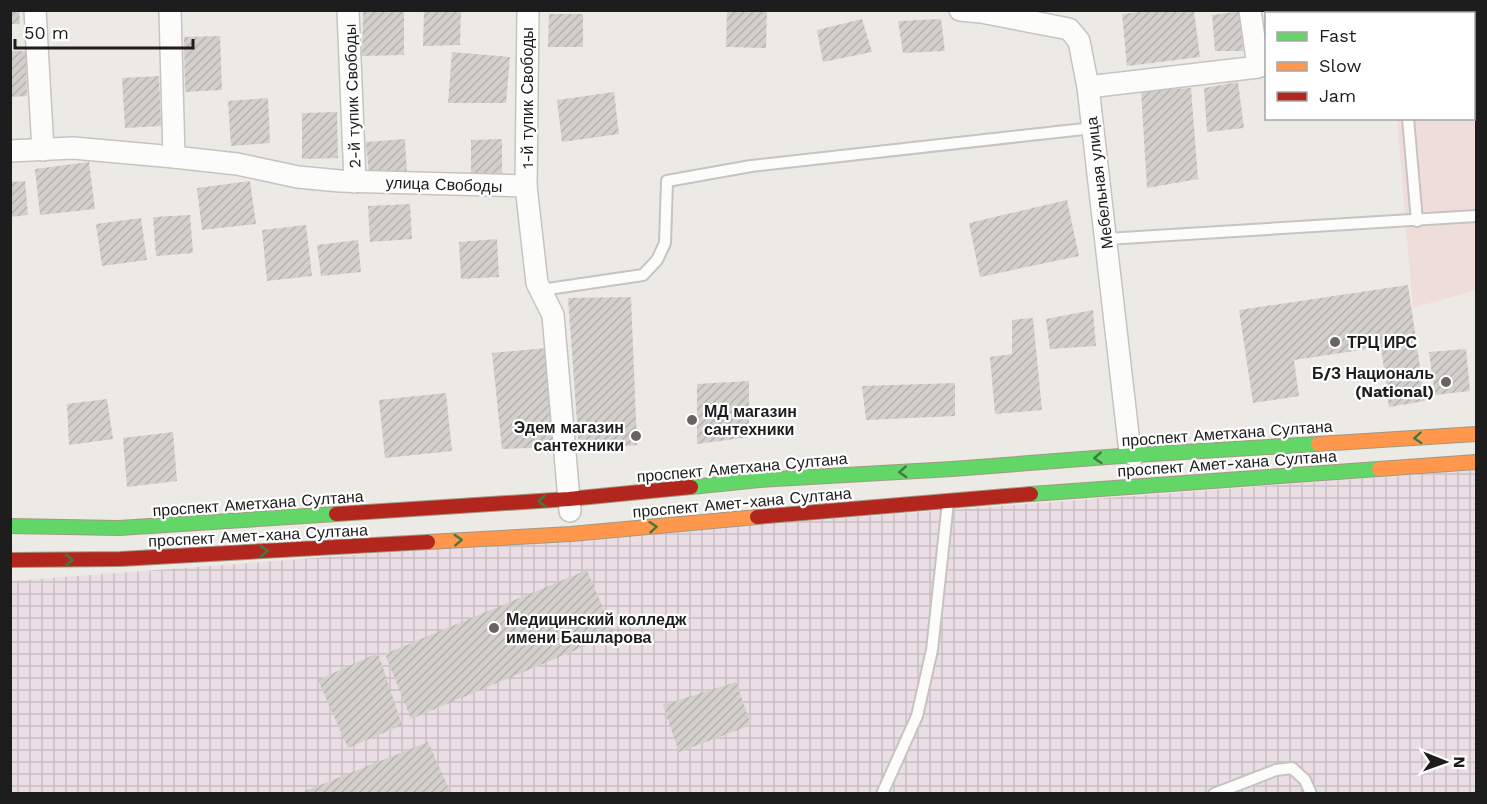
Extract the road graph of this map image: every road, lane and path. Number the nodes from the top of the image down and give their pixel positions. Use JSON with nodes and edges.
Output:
{"nodes":[{"id":1,"x":35,"y":10,"type":"edge"},
{"id":2,"x":170,"y":10,"type":"edge"},
{"id":3,"x":348,"y":10,"type":"edge"},
{"id":4,"x":528,"y":10,"type":"edge"},
{"id":5,"x":960,"y":10,"type":"edge"},
{"id":6,"x":1250,"y":10,"type":"edge"},
{"id":7,"x":1262,"y":66,"type":"edge"},
{"id":8,"x":1088,"y":87,"type":"junction"},
{"id":9,"x":1408,"y":120,"type":"edge"},
{"id":10,"x":1093,"y":129,"type":"junction"},
{"id":11,"x":43,"y":150,"type":"junction"},
{"id":12,"x":10,"y":151,"type":"edge"},
{"id":13,"x":174,"y":157,"type":"junction"},
{"id":14,"x":355,"y":182,"type":"junction"},
{"id":15,"x":526,"y":186,"type":"junction"},
{"id":16,"x":1476,"y":216,"type":"edge"},
{"id":17,"x":1417,"y":221,"type":"junction"},
{"id":18,"x":1106,"y":239,"type":"junction"},
{"id":19,"x":541,"y":290,"type":"junction"},
{"id":20,"x":1476,"y":434,"type":"edge"},
{"id":21,"x":1132,"y":454,"type":"junction"},
{"id":22,"x":1476,"y":462,"type":"edge"},
{"id":23,"x":950,"y":485,"type":"junction"},
{"id":24,"x":1132,"y":487,"type":"junction"},
{"id":25,"x":569,"y":499,"type":"junction"},
{"id":26,"x":10,"y":526,"type":"edge"},
{"id":27,"x":570,"y":534,"type":"junction"},
{"id":28,"x":10,"y":560,"type":"edge"},
{"id":29,"x":882,"y":794,"type":"edge"},
{"id":30,"x":1214,"y":794,"type":"edge"},
{"id":31,"x":1311,"y":794,"type":"edge"}],
"edges":[{"from":1,"to":11,"type":"street"},
{"from":2,"to":13,"type":"street"},
{"from":3,"to":14,"type":"street","name":"2-й тупик Свободы"},
{"from":4,"to":15,"type":"street","name":"1-й тупик Свободы"},
{"from":5,"to":8,"type":"street","name":"Мебельная улица"},
{"from":6,"to":7,"type":"street"},
{"from":7,"to":8,"type":"street"},
{"from":8,"to":10,"type":"street","name":"Мебельная улица"},
{"from":9,"to":17,"type":"lane"},
{"from":10,"to":18,"type":"street","name":"Мебельная улица"},
{"from":10,"to":19,"type":"lane"},
{"from":11,"to":12,"type":"street","name":"улица Свободы"},
{"from":11,"to":13,"type":"street","name":"улица Свободы"},
{"from":13,"to":14,"type":"street","name":"улица Свободы"},
{"from":14,"to":15,"type":"street","name":"улица Свободы"},
{"from":15,"to":19,"type":"street","name":"улица Свободы"},
{"from":16,"to":17,"type":"lane"},
{"from":17,"to":18,"type":"lane"},
{"from":18,"to":21,"type":"street","name":"Мебельная улица"},
{"from":19,"to":25,"type":"street","name":"улица Свободы"},
{"from":20,"to":21,"type":"main road","name":"проспект Аметхана Султана","one_way":true},
{"from":21,"to":23,"type":"main road","name":"проспект Аметхана Султана","one_way":true},
{"from":21,"to":24,"type":"street","name":"Мебельная улица"},
{"from":22,"to":24,"type":"main road","name":"проспект Амет-хана Султана"},
{"from":23,"to":24,"type":"main road","name":"проспект Амет-хана Султана"},
{"from":23,"to":25,"type":"main road","name":"проспект Аметхана Султана","one_way":true},
{"from":27,"to":23,"type":"main road","name":"проспект Амет-хана Султана","one_way":true},
{"from":23,"to":29,"type":"lane"},
{"from":25,"to":26,"type":"main road","name":"проспект Аметхана Султана","one_way":true},
{"from":25,"to":27,"type":"street","name":"улица Свободы"},
{"from":28,"to":27,"type":"main road","name":"проспект Амет-хана Султана","one_way":true},
{"from":30,"to":31,"type":"lane"}]}
